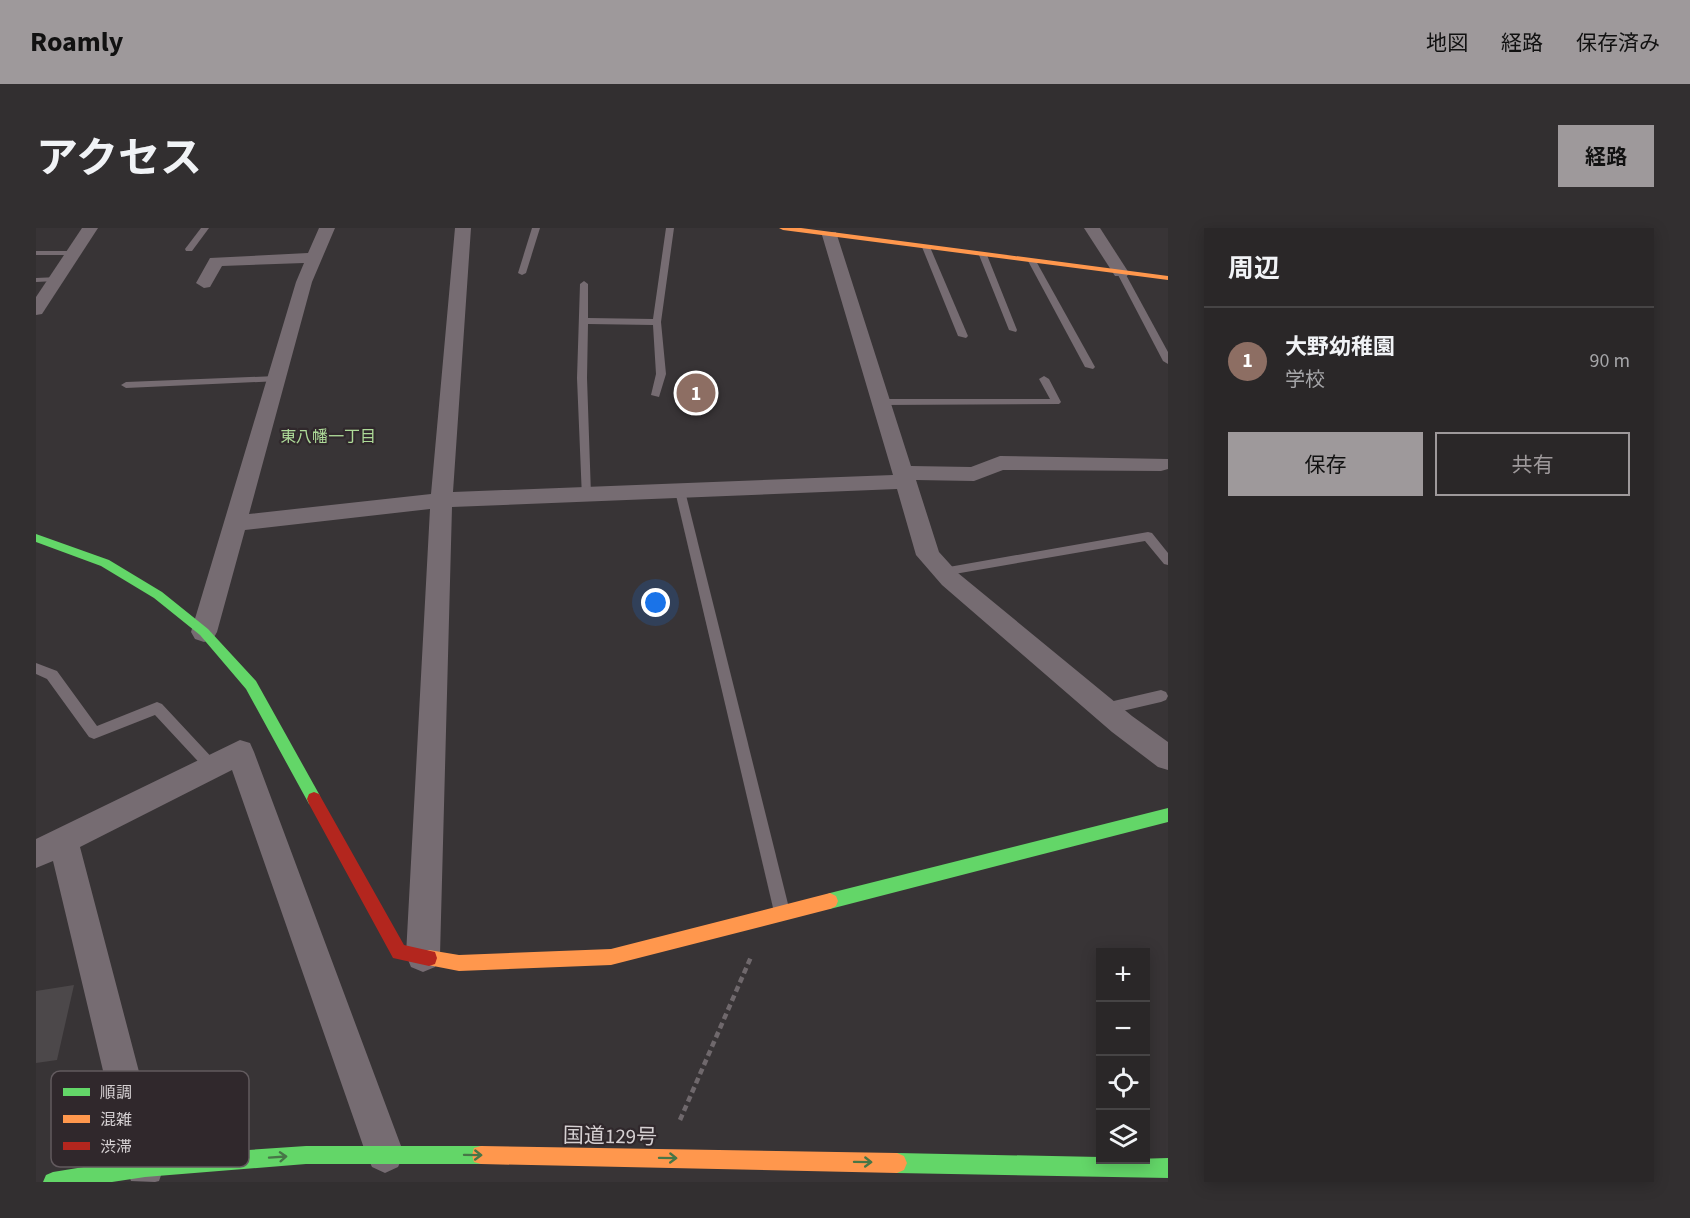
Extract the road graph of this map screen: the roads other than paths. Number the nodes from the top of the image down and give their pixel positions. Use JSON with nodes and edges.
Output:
{"nodes":[{"id":1,"x":90,"y":228,"type":"edge"},
{"id":2,"x":205,"y":228,"type":"edge"},
{"id":3,"x":327,"y":228,"type":"edge"},
{"id":4,"x":464,"y":228,"type":"edge"},
{"id":5,"x":536,"y":228,"type":"edge"},
{"id":6,"x":670,"y":228,"type":"edge"},
{"id":7,"x":783,"y":228,"type":"edge"},
{"id":8,"x":1092,"y":228,"type":"edge"},
{"id":9,"x":869,"y":234,"type":"edge"},
{"id":10,"x":830,"y":235,"type":"junction"},
{"id":11,"x":926,"y":247,"type":"junction"},
{"id":12,"x":189,"y":249,"type":"dead end"},
{"id":13,"x":36,"y":253,"type":"edge"},
{"id":14,"x":72,"y":253,"type":"junction"},
{"id":15,"x":983,"y":255,"type":"junction"},
{"id":16,"x":314,"y":258,"type":"junction"},
{"id":17,"x":1032,"y":261,"type":"junction"},
{"id":18,"x":522,"y":273,"type":"dead end"},
{"id":19,"x":1121,"y":273,"type":"junction"},
{"id":20,"x":1168,"y":278,"type":"edge"},
{"id":21,"x":55,"y":279,"type":"junction"},
{"id":22,"x":36,"y":280,"type":"edge"},
{"id":23,"x":204,"y":283,"type":"dead end"},
{"id":24,"x":584,"y":284,"type":"dead end"},
{"id":25,"x":36,"y":310,"type":"edge"},
{"id":26,"x":583,"y":321,"type":"junction"},
{"id":27,"x":657,"y":322,"type":"junction"},
{"id":28,"x":1013,"y":330,"type":"dead end"},
{"id":29,"x":963,"y":336,"type":"dead end"},
{"id":30,"x":1168,"y":361,"type":"edge"},
{"id":31,"x":1090,"y":367,"type":"dead end"},
{"id":32,"x":276,"y":379,"type":"junction"},
{"id":33,"x":1044,"y":379,"type":"dead end"},
{"id":34,"x":126,"y":385,"type":"dead end"},
{"id":35,"x":656,"y":395,"type":"dead end"},
{"id":36,"x":881,"y":402,"type":"junction"},
{"id":37,"x":1161,"y":464,"type":"dead end"},
{"id":38,"x":905,"y":478,"type":"junction"},
{"id":39,"x":680,"y":491,"type":"junction"},
{"id":40,"x":586,"y":495,"type":"junction"},
{"id":41,"x":441,"y":500,"type":"junction"},
{"id":42,"x":235,"y":523,"type":"junction"},
{"id":43,"x":36,"y":538,"type":"edge"},
{"id":44,"x":1168,"y":561,"type":"edge"},
{"id":45,"x":943,"y":572,"type":"junction"},
{"id":46,"x":204,"y":632,"type":"junction"},
{"id":47,"x":36,"y":668,"type":"edge"},
{"id":48,"x":1161,"y":696,"type":"dead end"},
{"id":49,"x":1105,"y":710,"type":"junction"},
{"id":50,"x":1168,"y":758,"type":"edge"},
{"id":51,"x":212,"y":766,"type":"junction"},
{"id":52,"x":1168,"y":814,"type":"edge"},
{"id":53,"x":49,"y":848,"type":"edge"},
{"id":54,"x":782,"y":914,"type":"junction"},
{"id":55,"x":423,"y":955,"type":"junction"},
{"id":56,"x":116,"y":1071,"type":"edge"},
{"id":57,"x":385,"y":1154,"type":"junction"},
{"id":58,"x":249,"y":1159,"type":"edge"},
{"id":59,"x":145,"y":1167,"type":"edge"},
{"id":60,"x":1168,"y":1168,"type":"edge"},
{"id":61,"x":53,"y":1182,"type":"edge"}],
"edges":[{"from":1,"to":14,"type":"street"},
{"from":2,"to":12,"type":"lane"},
{"from":3,"to":16,"type":"street"},
{"from":4,"to":41,"type":"street"},
{"from":5,"to":18,"type":"lane"},
{"from":6,"to":27,"type":"lane"},
{"from":7,"to":10,"type":"main road"},
{"from":8,"to":19,"type":"street"},
{"from":9,"to":10,"type":"main road"},
{"from":9,"to":11,"type":"main road"},
{"from":10,"to":36,"type":"street"},
{"from":11,"to":15,"type":"main road"},
{"from":11,"to":29,"type":"lane"},
{"from":13,"to":14,"type":"lane"},
{"from":14,"to":21,"type":"street"},
{"from":15,"to":17,"type":"main road"},
{"from":15,"to":28,"type":"lane"},
{"from":16,"to":23,"type":"street"},
{"from":16,"to":32,"type":"street"},
{"from":17,"to":19,"type":"main road"},
{"from":17,"to":31,"type":"lane"},
{"from":19,"to":20,"type":"main road"},
{"from":19,"to":30,"type":"lane"},
{"from":21,"to":22,"type":"lane"},
{"from":21,"to":25,"type":"street"},
{"from":24,"to":26,"type":"lane"},
{"from":26,"to":27,"type":"lane"},
{"from":26,"to":40,"type":"lane"},
{"from":27,"to":35,"type":"lane"},
{"from":32,"to":34,"type":"lane"},
{"from":32,"to":42,"type":"street"},
{"from":33,"to":36,"type":"lane"},
{"from":36,"to":38,"type":"street"},
{"from":37,"to":38,"type":"street"},
{"from":38,"to":39,"type":"street"},
{"from":38,"to":45,"type":"street"},
{"from":39,"to":40,"type":"street"},
{"from":39,"to":54,"type":"lane"},
{"from":40,"to":41,"type":"street"},
{"from":41,"to":42,"type":"street"},
{"from":41,"to":55,"type":"street"},
{"from":42,"to":46,"type":"street"},
{"from":43,"to":46,"type":"main road"},
{"from":44,"to":45,"type":"lane"},
{"from":45,"to":49,"type":"street"},
{"from":46,"to":55,"type":"main road"},
{"from":47,"to":51,"type":"lane"},
{"from":48,"to":49,"type":"lane"},
{"from":49,"to":50,"type":"street"},
{"from":51,"to":53,"type":"street"},
{"from":51,"to":57,"type":"street"},
{"from":52,"to":54,"type":"main road"},
{"from":53,"to":56,"type":"street"},
{"from":54,"to":55,"type":"main road"},
{"from":58,"to":57,"type":"main road","name":"国道129号","one_way":true},
{"from":57,"to":60,"type":"main road","name":"国道129号","one_way":true},
{"from":59,"to":61,"type":"main road","name":"国道129号"}]}
